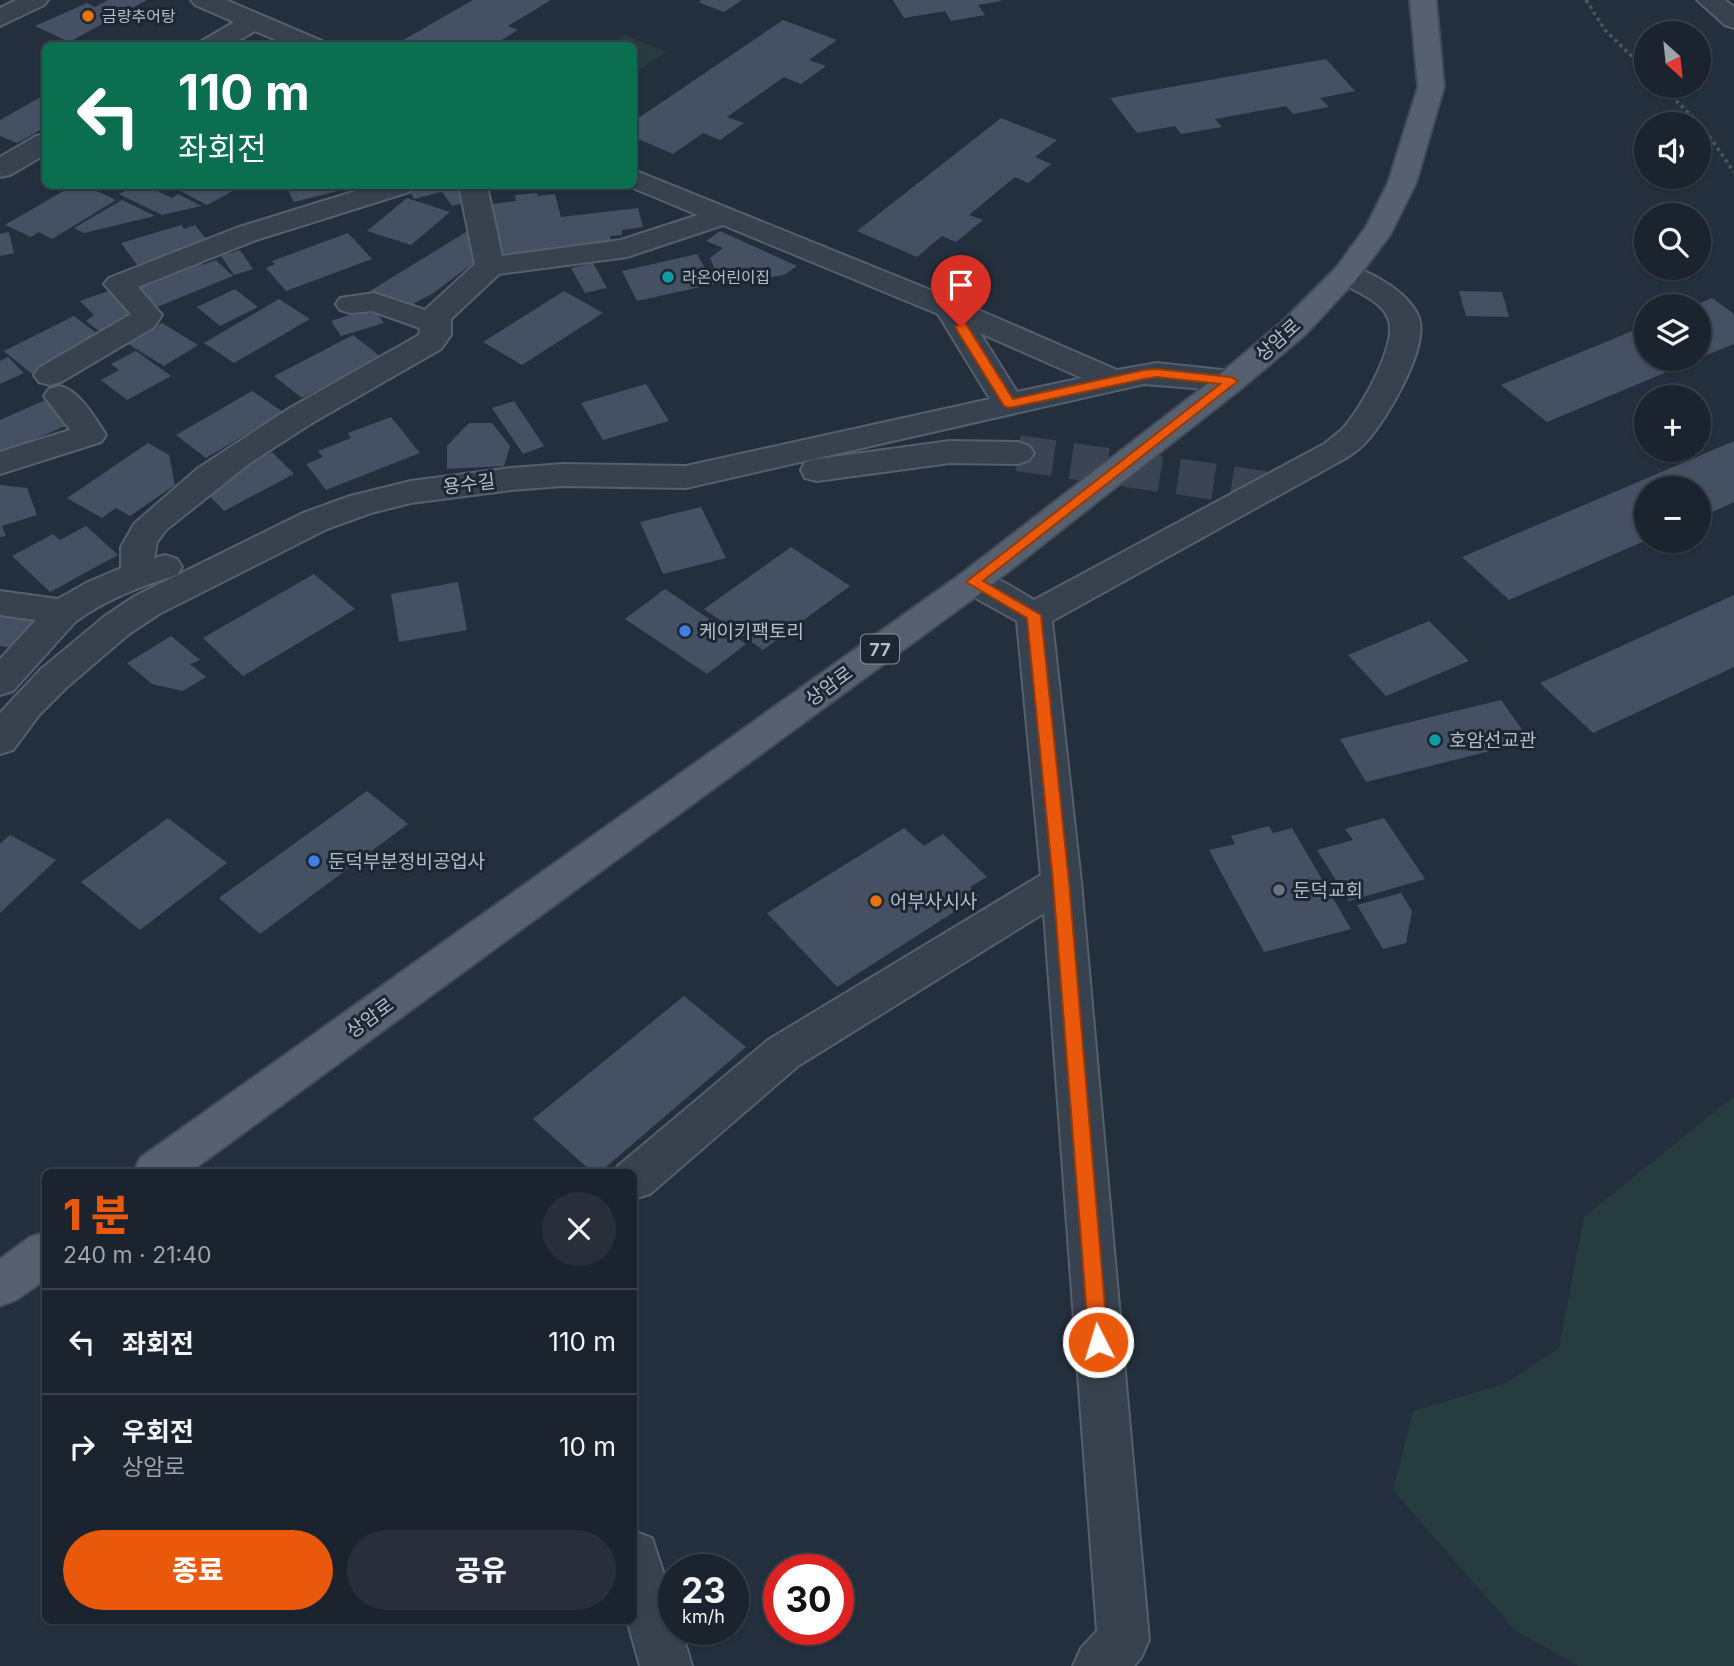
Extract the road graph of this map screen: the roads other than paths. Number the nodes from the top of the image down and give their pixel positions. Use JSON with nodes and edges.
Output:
{"nodes":[{"id":1,"x":35,"y":0,"type":"edge"},
{"id":2,"x":204,"y":0,"type":"edge"},
{"id":3,"x":1423,"y":0,"type":"edge"},
{"id":4,"x":1710,"y":0,"type":"edge"},
{"id":5,"x":0,"y":18,"type":"edge"},
{"id":6,"x":1734,"y":20,"type":"edge"},
{"id":7,"x":253,"y":21,"type":"junction"},
{"id":8,"x":218,"y":42,"type":"edge"},
{"id":9,"x":303,"y":42,"type":"edge"},
{"id":10,"x":42,"y":144,"type":"edge"},
{"id":11,"x":0,"y":169,"type":"edge"},
{"id":12,"x":637,"y":179,"type":"edge"},
{"id":13,"x":389,"y":189,"type":"edge"},
{"id":14,"x":475,"y":189,"type":"edge"},
{"id":15,"x":725,"y":215,"type":"junction"},
{"id":16,"x":490,"y":266,"type":"junction"},
{"id":17,"x":1346,"y":274,"type":"junction"},
{"id":18,"x":351,"y":304,"type":"dead end"},
{"id":19,"x":949,"y":308,"type":"junction"},
{"id":20,"x":434,"y":323,"type":"junction"},
{"id":21,"x":1113,"y":380,"type":"junction"},
{"id":22,"x":1231,"y":381,"type":"junction"},
{"id":23,"x":1009,"y":404,"type":"junction"},
{"id":24,"x":936,"y":420,"type":"junction"},
{"id":25,"x":950,"y":452,"type":"junction"},
{"id":26,"x":1018,"y":453,"type":"tunnel mouth"},
{"id":27,"x":0,"y":463,"type":"edge"},
{"id":28,"x":686,"y":477,"type":"junction"},
{"id":29,"x":273,"y":542,"type":"junction"},
{"id":30,"x":139,"y":574,"type":"junction"},
{"id":31,"x":973,"y":582,"type":"junction"},
{"id":32,"x":0,"y":603,"type":"edge"},
{"id":33,"x":64,"y":612,"type":"junction"},
{"id":34,"x":1034,"y":615,"type":"junction"},
{"id":35,"x":0,"y":682,"type":"edge"},
{"id":36,"x":0,"y":740,"type":"edge"},
{"id":37,"x":1061,"y":882,"type":"junction"},
{"id":38,"x":160,"y":1169,"type":"edge"},
{"id":39,"x":637,"y":1177,"type":"edge"},
{"id":40,"x":42,"y":1255,"type":"edge"},
{"id":41,"x":0,"y":1285,"type":"edge"},
{"id":42,"x":637,"y":1566,"type":"edge"},
{"id":43,"x":666,"y":1666,"type":"edge"},
{"id":44,"x":1099,"y":1666,"type":"edge"}],
"edges":[{"from":1,"to":5,"type":"street"},
{"from":2,"to":7,"type":"street"},
{"from":3,"to":17,"type":"main road","name":"상암로","number":"77"},
{"from":4,"to":6,"type":"street"},
{"from":7,"to":8,"type":"street"},
{"from":7,"to":9,"type":"street"},
{"from":10,"to":11,"type":"street"},
{"from":12,"to":15,"type":"street"},
{"from":13,"to":27,"type":"street"},
{"from":14,"to":16,"type":"street"},
{"from":15,"to":16,"type":"street"},
{"from":15,"to":19,"type":"street"},
{"from":16,"to":20,"type":"street"},
{"from":17,"to":22,"type":"main road","name":"상암로","number":"77"},
{"from":17,"to":34,"type":"street"},
{"from":18,"to":20,"type":"street"},
{"from":19,"to":21,"type":"street"},
{"from":19,"to":23,"type":"street"},
{"from":20,"to":30,"type":"street"},
{"from":21,"to":22,"type":"street","name":"용수길"},
{"from":21,"to":23,"type":"street","name":"용수길"},
{"from":22,"to":31,"type":"main road","name":"상암로","number":"77"},
{"from":23,"to":24,"type":"street","name":"용수길"},
{"from":24,"to":25,"type":"street"},
{"from":24,"to":28,"type":"street","name":"용수길"},
{"from":25,"to":26,"type":"street"},
{"from":25,"to":28,"type":"street"},
{"from":28,"to":29,"type":"street","name":"용수길"},
{"from":29,"to":30,"type":"street"},
{"from":29,"to":36,"type":"street","name":"용수길"},
{"from":30,"to":33,"type":"street"},
{"from":31,"to":34,"type":"street"},
{"from":31,"to":38,"type":"main road","name":"상암로","number":"77"},
{"from":32,"to":33,"type":"street"},
{"from":33,"to":35,"type":"street"},
{"from":34,"to":37,"type":"street"},
{"from":37,"to":39,"type":"street"},
{"from":37,"to":44,"type":"street"},
{"from":40,"to":41,"type":"main road"},
{"from":42,"to":43,"type":"street"}]}
